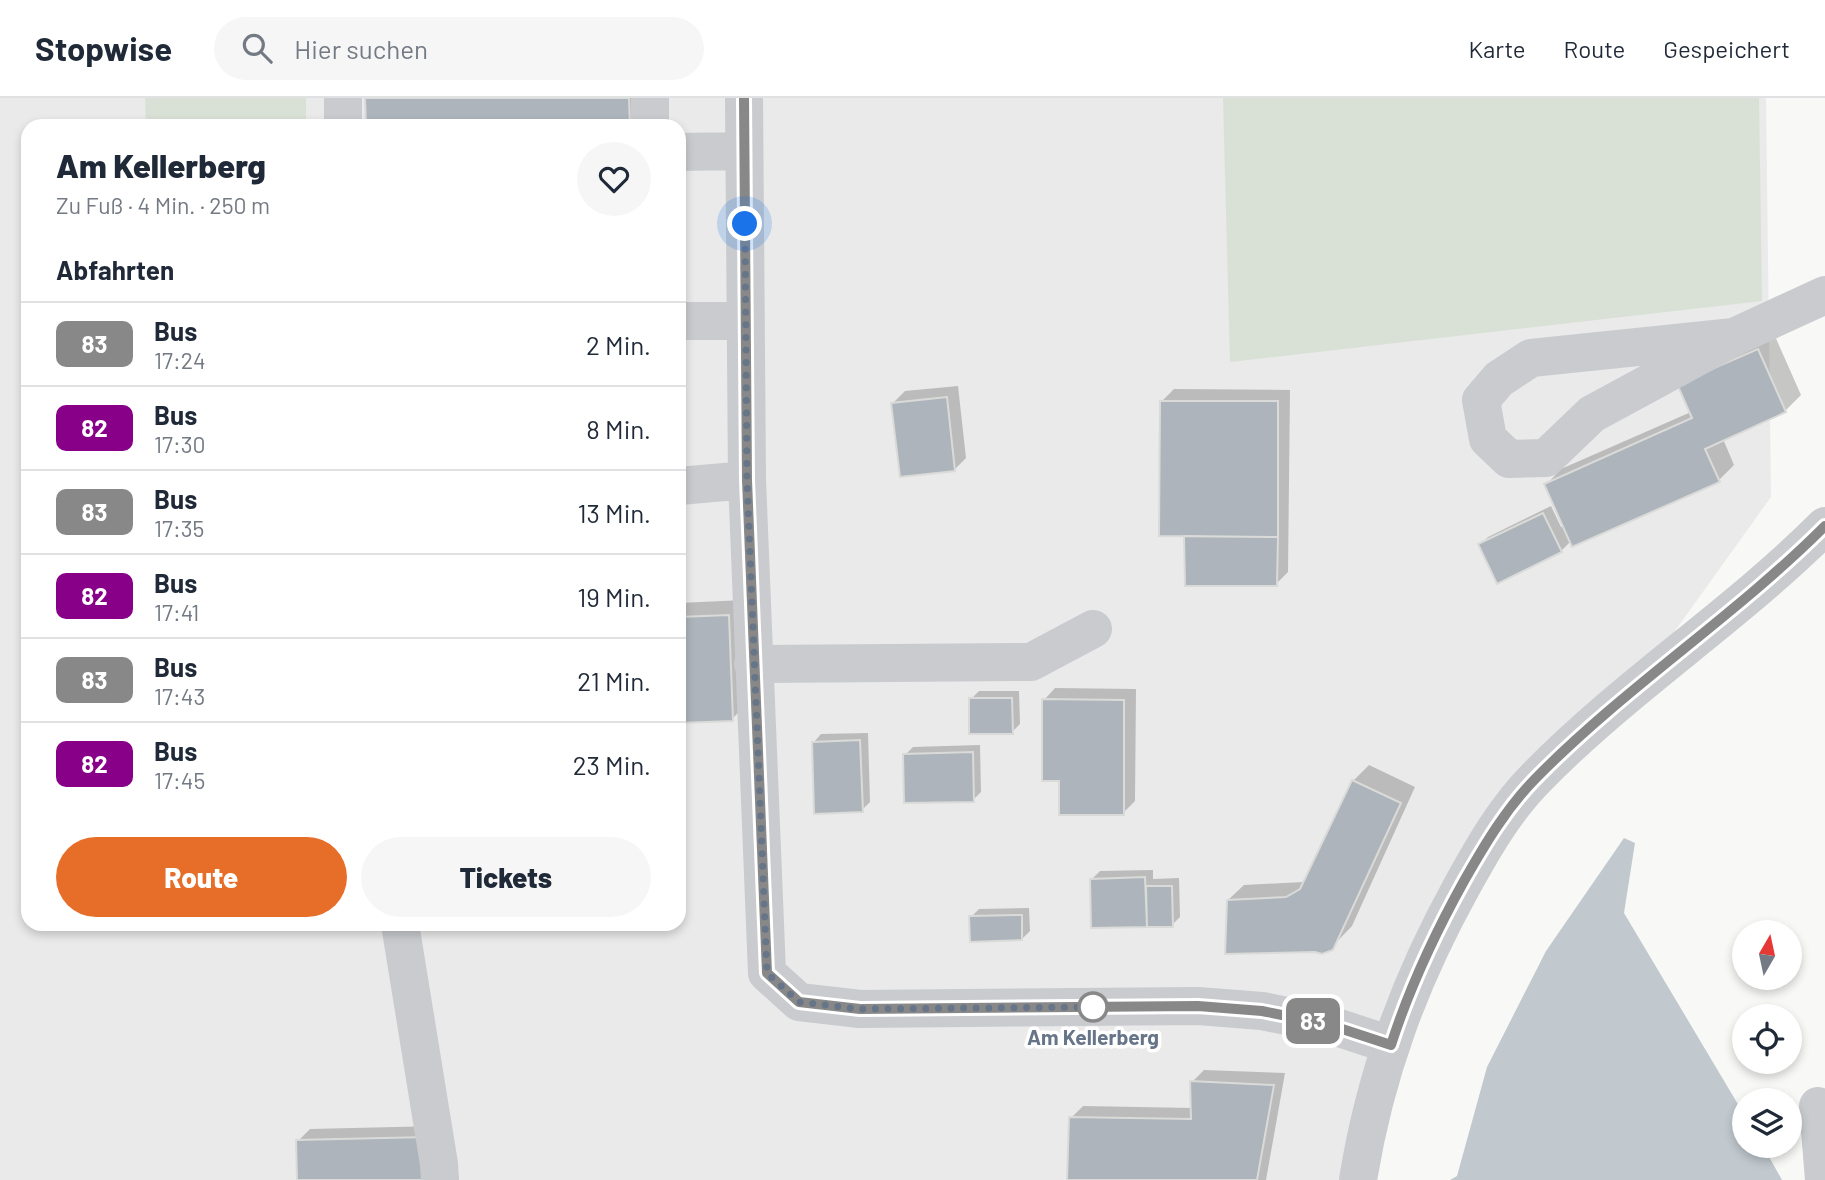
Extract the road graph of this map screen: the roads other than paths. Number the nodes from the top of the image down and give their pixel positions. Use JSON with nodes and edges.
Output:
{"nodes":[{"id":1,"x":343,"y":98,"type":"edge"},
{"id":2,"x":650,"y":98,"type":"edge"},
{"id":3,"x":744,"y":98,"type":"edge"},
{"id":4,"x":343,"y":119,"type":"edge"},
{"id":5,"x":650,"y":119,"type":"edge"},
{"id":6,"x":744,"y":151,"type":"junction"},
{"id":7,"x":686,"y":152,"type":"edge"},
{"id":8,"x":1825,"y":295,"type":"edge"},
{"id":9,"x":686,"y":321,"type":"edge"},
{"id":10,"x":746,"y":321,"type":"junction"},
{"id":11,"x":1734,"y":337,"type":"junction"},
{"id":12,"x":747,"y":480,"type":"junction"},
{"id":13,"x":686,"y":485,"type":"edge"},
{"id":14,"x":1825,"y":526,"type":"edge"},
{"id":15,"x":1093,"y":629,"type":"dead end"},
{"id":16,"x":753,"y":664,"type":"junction"},
{"id":17,"x":401,"y":931,"type":"edge"},
{"id":18,"x":1391,"y":1045,"type":"junction"},
{"id":19,"x":1818,"y":1106,"type":"dead end"},
{"id":20,"x":440,"y":1180,"type":"edge"},
{"id":21,"x":1358,"y":1180,"type":"edge"},
{"id":22,"x":1824,"y":1180,"type":"edge"}],
"edges":[{"from":1,"to":4,"type":"street"},
{"from":2,"to":5,"type":"street"},
{"from":3,"to":6,"type":"street"},
{"from":6,"to":7,"type":"street"},
{"from":6,"to":10,"type":"street"},
{"from":8,"to":11,"type":"street"},
{"from":9,"to":10,"type":"street"},
{"from":10,"to":12,"type":"street"},
{"from":11,"to":11,"type":"street"},
{"from":12,"to":13,"type":"street"},
{"from":12,"to":16,"type":"street"},
{"from":14,"to":18,"type":"street"},
{"from":15,"to":16,"type":"street"},
{"from":16,"to":18,"type":"street"},
{"from":17,"to":20,"type":"street"},
{"from":18,"to":21,"type":"street"},
{"from":19,"to":22,"type":"street"}]}
